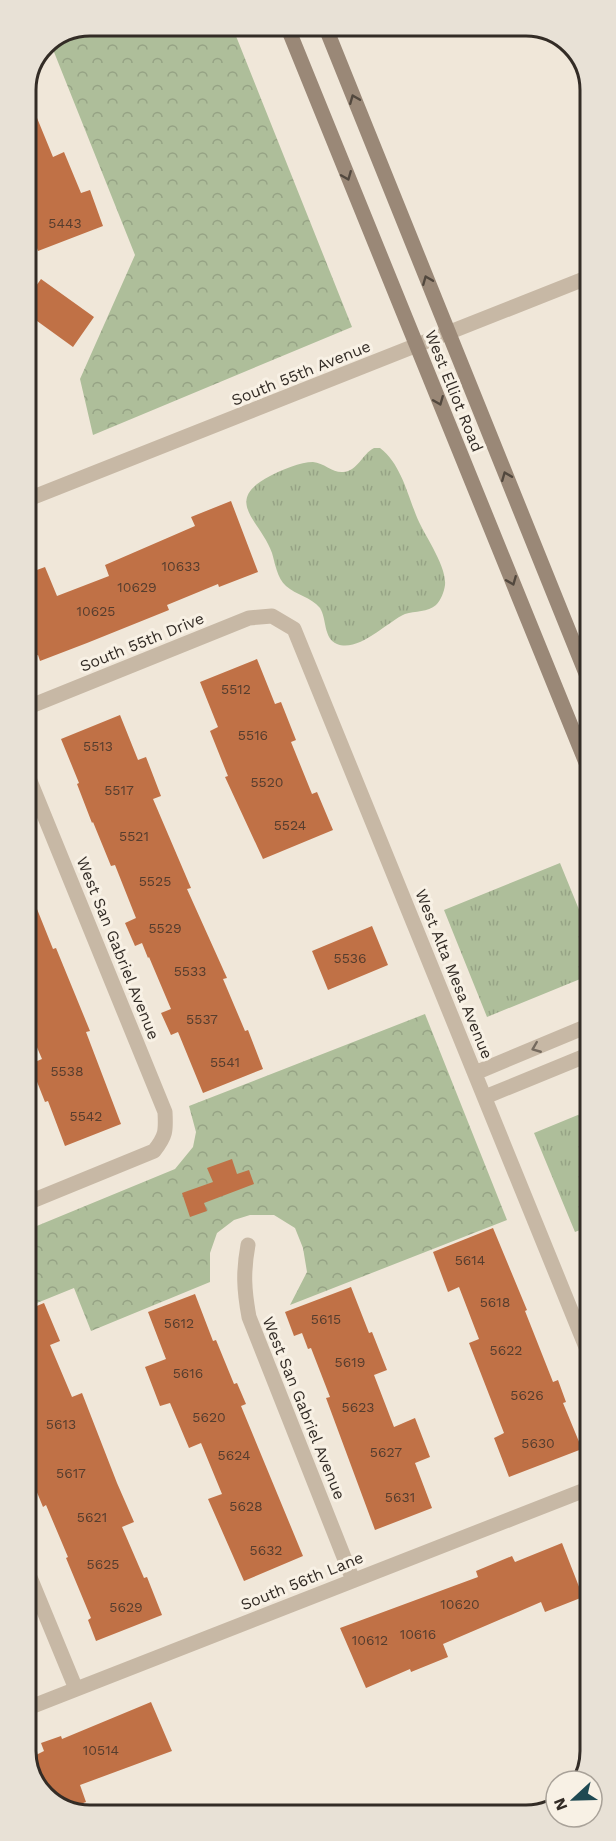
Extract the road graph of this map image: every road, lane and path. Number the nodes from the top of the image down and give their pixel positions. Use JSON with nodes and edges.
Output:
{"nodes":[{"id":1,"x":290,"y":36,"type":"edge"},
{"id":2,"x":328,"y":36,"type":"edge"},
{"id":3,"x":580,"y":281,"type":"edge"},
{"id":4,"x":449,"y":334,"type":"junction"},
{"id":5,"x":417,"y":346,"type":"junction"},
{"id":6,"x":36,"y":496,"type":"edge"},
{"id":7,"x":272,"y":616,"type":"joint"},
{"id":8,"x":580,"y":659,"type":"edge"},
{"id":9,"x":36,"y":704,"type":"edge"},
{"id":10,"x":580,"y":748,"type":"edge"},
{"id":11,"x":36,"y":796,"type":"edge"},
{"id":12,"x":580,"y":1029,"type":"edge"},
{"id":13,"x":580,"y":1058,"type":"edge"},
{"id":14,"x":475,"y":1073,"type":"junction"},
{"id":15,"x":485,"y":1097,"type":"junction"},
{"id":16,"x":36,"y":1199,"type":"edge"},
{"id":17,"x":248,"y":1245,"type":"dead end"},
{"id":18,"x":580,"y":1332,"type":"edge"},
{"id":19,"x":580,"y":1492,"type":"edge"},
{"id":20,"x":353,"y":1580,"type":"junction"},
{"id":21,"x":36,"y":1592,"type":"edge"},
{"id":22,"x":76,"y":1689,"type":"junction"},
{"id":23,"x":36,"y":1705,"type":"edge"}],
"edges":[{"from":1,"to":5,"type":"main road","name":"West Elliot Road","one_way":true},
{"from":4,"to":2,"type":"main road","name":"West Elliot Road","one_way":true},
{"from":3,"to":4,"type":"street","name":"South 55th Avenue"},
{"from":4,"to":5,"type":"street","name":"South 55th Avenue"},
{"from":8,"to":4,"type":"main road","name":"West Elliot Road","one_way":true},
{"from":5,"to":6,"type":"street","name":"South 55th Avenue"},
{"from":5,"to":10,"type":"main road","name":"West Elliot Road","one_way":true},
{"from":7,"to":9,"type":"street","name":"South 55th Drive"},
{"from":7,"to":14,"type":"street","name":"West Alta Mesa Avenue"},
{"from":11,"to":16,"type":"street","name":"West San Gabriel Avenue"},
{"from":12,"to":14,"type":"street","one_way":true},
{"from":13,"to":15,"type":"street"},
{"from":14,"to":15,"type":"street","name":"West Alta Mesa Avenue"},
{"from":15,"to":18,"type":"street","name":"West Alta Mesa Avenue"},
{"from":17,"to":20,"type":"street","name":"West San Gabriel Avenue"},
{"from":19,"to":20,"type":"street","name":"South 56th Lane"},
{"from":20,"to":22,"type":"street","name":"South 56th Lane"},
{"from":21,"to":22,"type":"street"},
{"from":22,"to":23,"type":"street","name":"South 56th Lane"}]}
